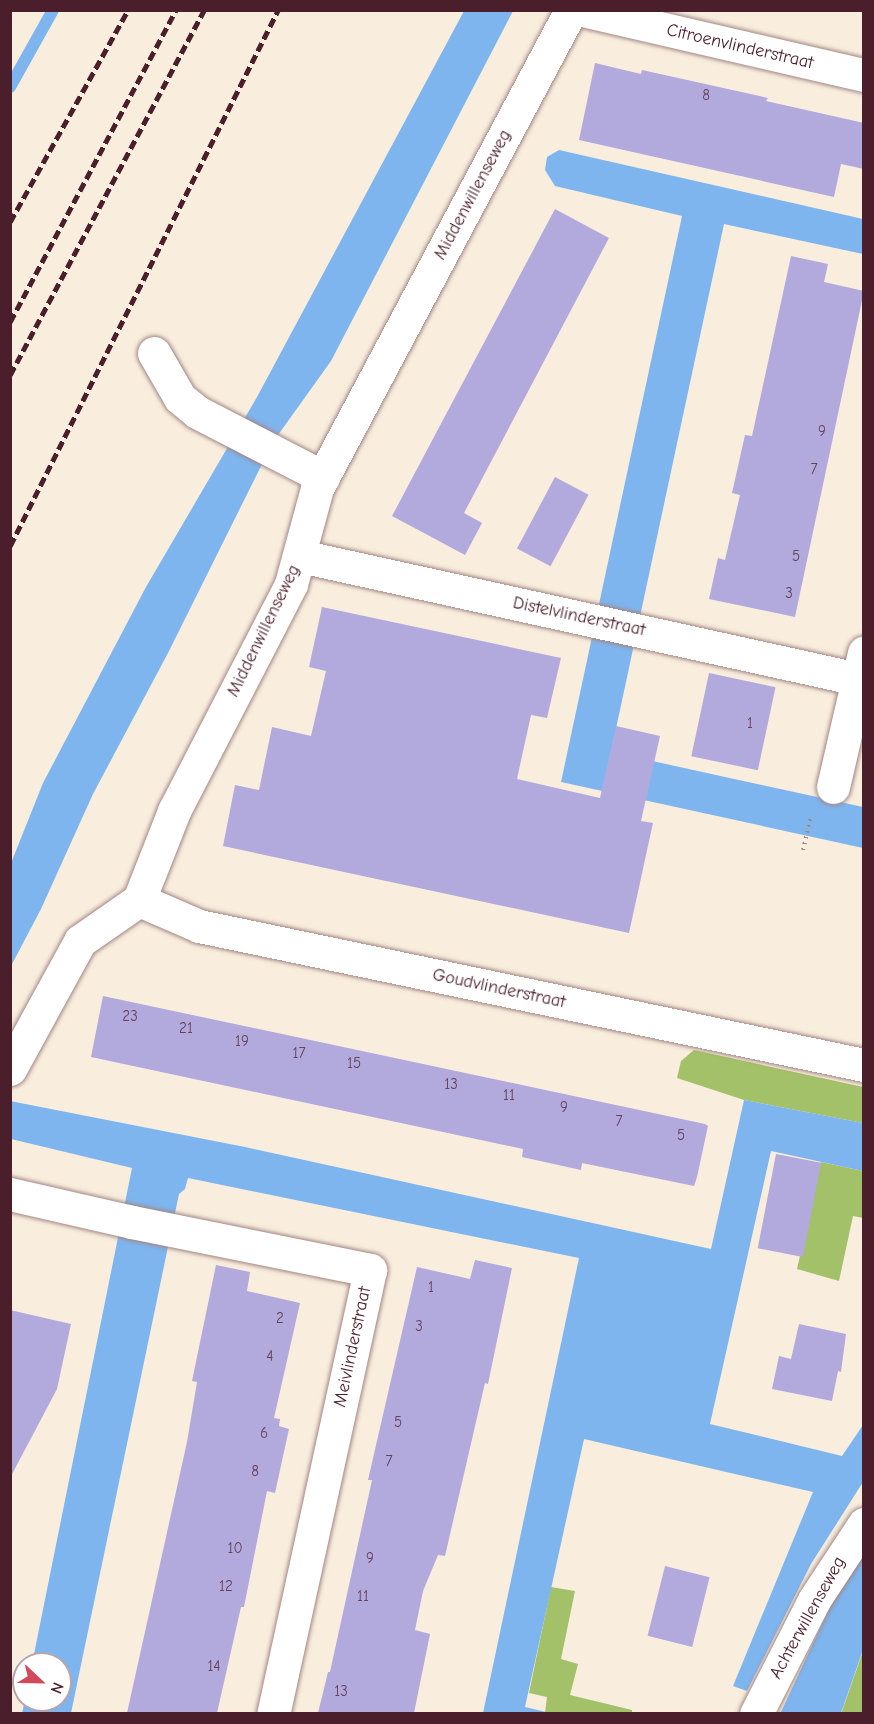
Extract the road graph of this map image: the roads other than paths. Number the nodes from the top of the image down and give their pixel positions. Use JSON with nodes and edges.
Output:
{"nodes":[{"id":1,"x":571,"y":10,"type":"edge"},
{"id":2,"x":582,"y":10,"type":"edge"},
{"id":3,"x":864,"y":75,"type":"edge"},
{"id":4,"x":154,"y":353,"type":"dead end"},
{"id":5,"x":323,"y":477,"type":"junction"},
{"id":6,"x":300,"y":556,"type":"junction"},
{"id":7,"x":861,"y":666,"type":"edge"},
{"id":8,"x":833,"y":787,"type":"dead end"},
{"id":9,"x":139,"y":900,"type":"junction"},
{"id":10,"x":864,"y":1065,"type":"edge"},
{"id":11,"x":10,"y":1069,"type":"edge"},
{"id":12,"x":10,"y":1194,"type":"edge"},
{"id":13,"x":864,"y":1524,"type":"edge"},
{"id":14,"x":273,"y":1713,"type":"edge"},
{"id":15,"x":756,"y":1713,"type":"edge"}],
"edges":[{"from":1,"to":5,"type":"street","name":"Middenwillenseweg"},
{"from":2,"to":3,"type":"street","name":"Citroenvlinderstraat"},
{"from":4,"to":5,"type":"street"},
{"from":5,"to":6,"type":"street","name":"Middenwillenseweg"},
{"from":6,"to":7,"type":"street","name":"Distelvlinderstraat"},
{"from":6,"to":9,"type":"street","name":"Middenwillenseweg"},
{"from":7,"to":8,"type":"street"},
{"from":9,"to":10,"type":"street","name":"Goudvlinderstraat"},
{"from":9,"to":11,"type":"street"},
{"from":12,"to":14,"type":"street","name":"Meivlinderstraat"},
{"from":13,"to":15,"type":"street","name":"Achterwillenseweg"}]}
